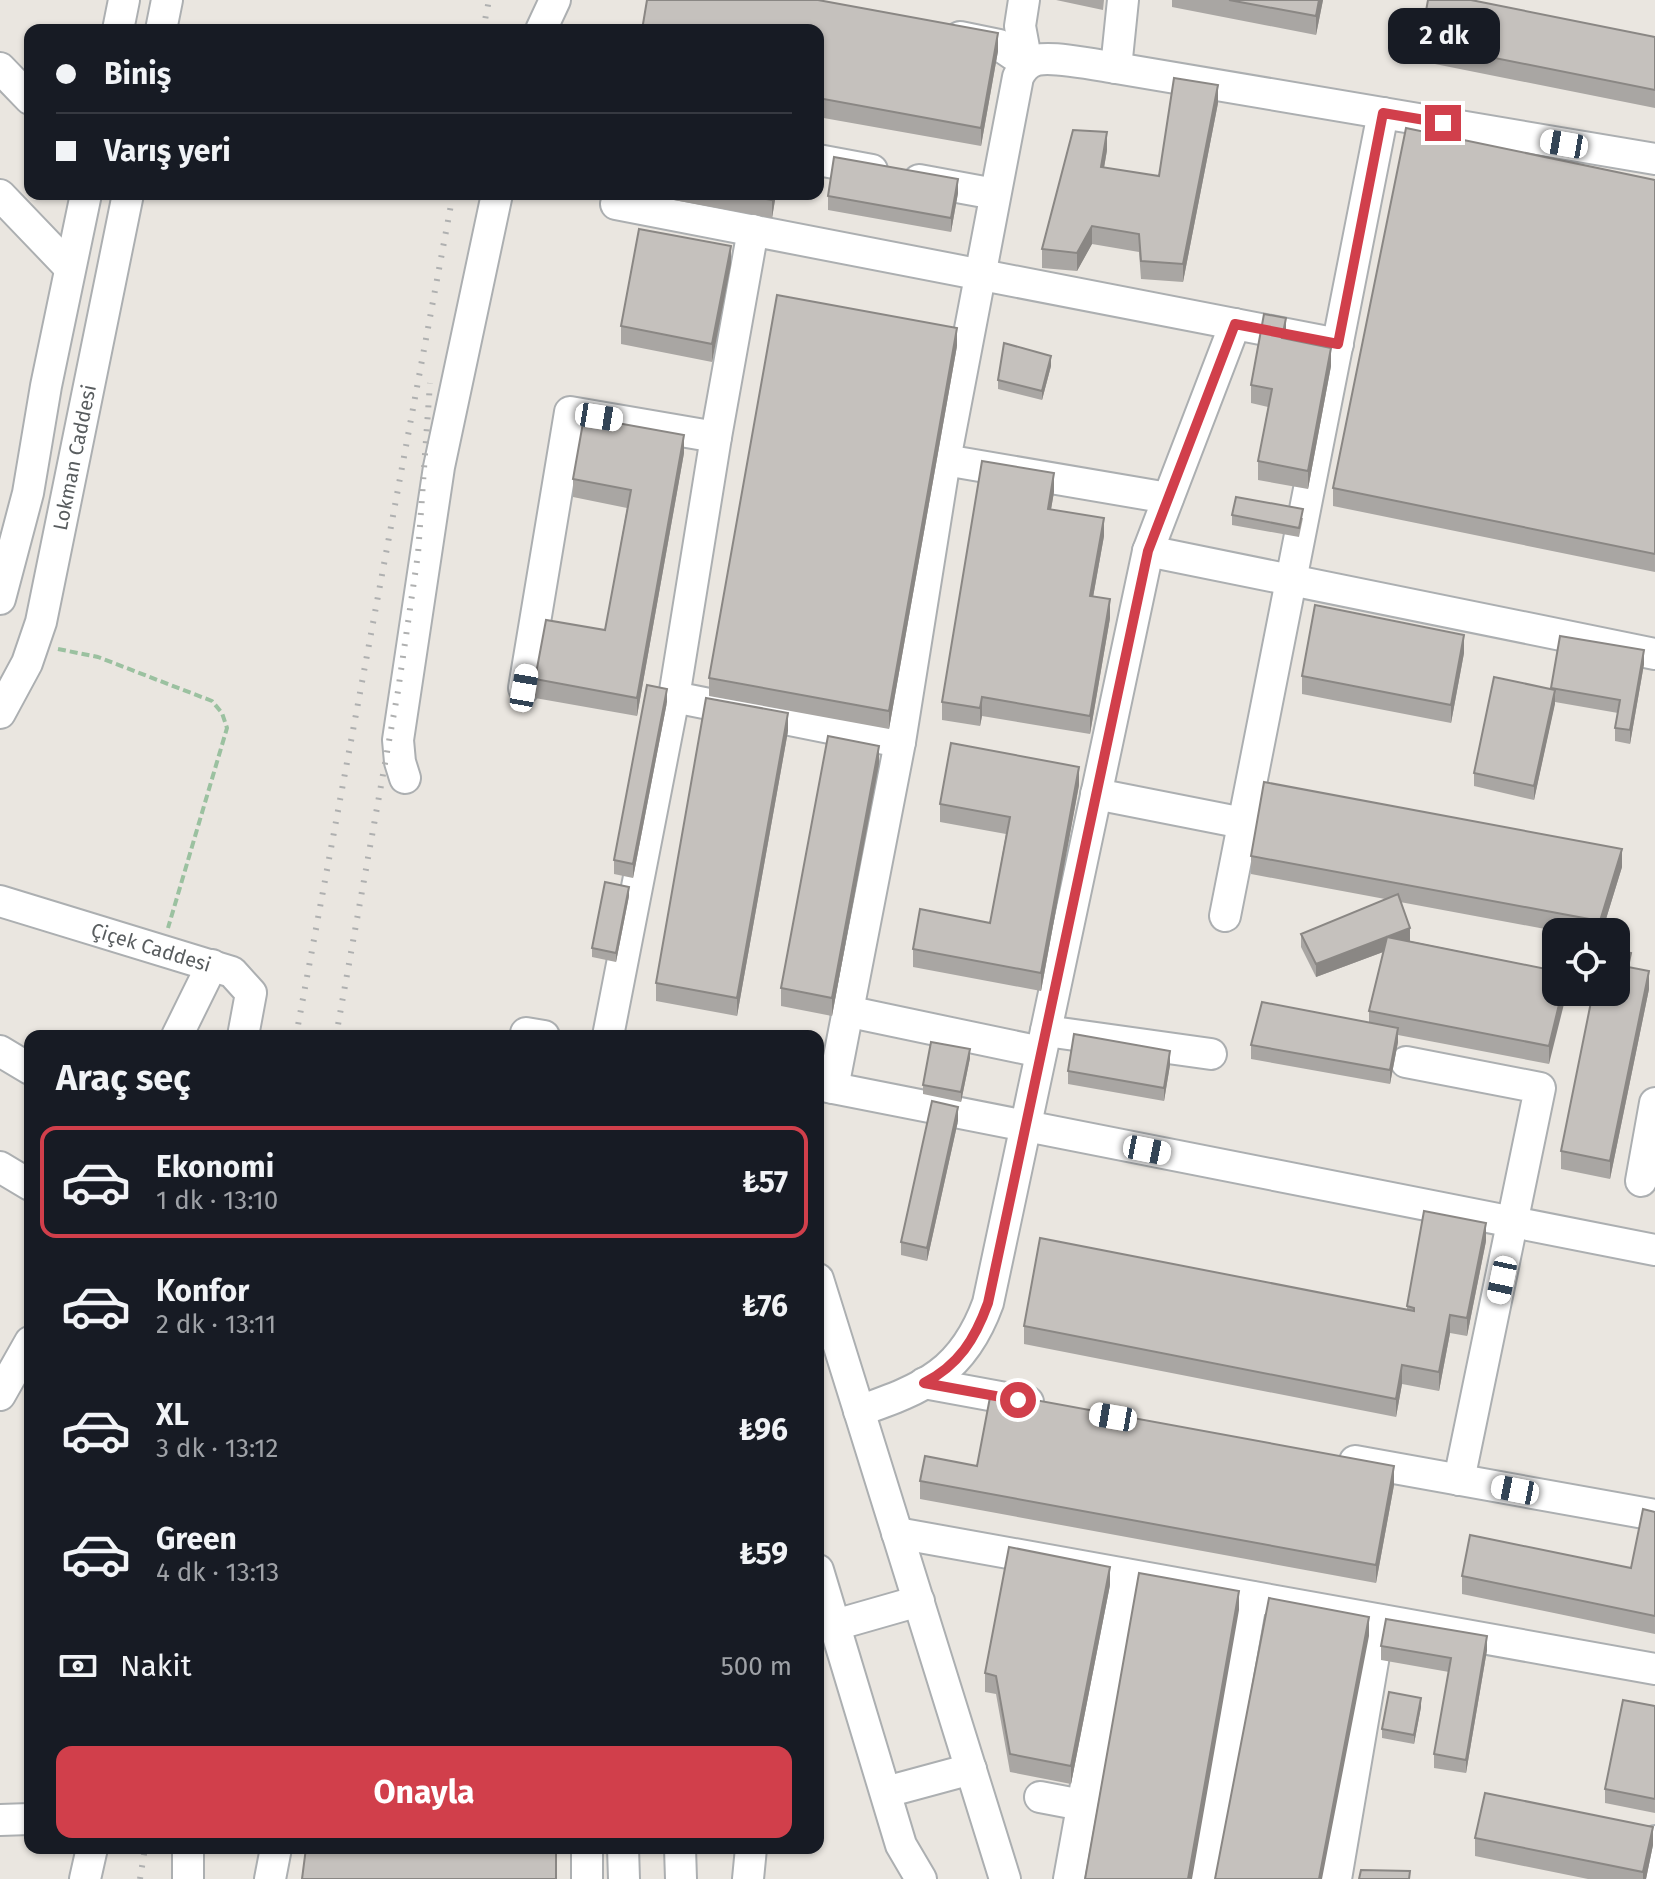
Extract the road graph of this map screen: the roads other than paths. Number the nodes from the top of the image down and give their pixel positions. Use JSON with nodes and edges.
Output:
{"nodes":[{"id":1,"x":124,"y":0,"type":"edge"},
{"id":2,"x":167,"y":0,"type":"edge"},
{"id":3,"x":555,"y":0,"type":"edge"},
{"id":4,"x":1024,"y":0,"type":"edge"},
{"id":5,"x":1123,"y":0,"type":"edge"},
{"id":6,"x":119,"y":24,"type":"edge"},
{"id":7,"x":162,"y":24,"type":"edge"},
{"id":8,"x":544,"y":24,"type":"edge"},
{"id":9,"x":937,"y":33,"type":"edge"},
{"id":10,"x":1027,"y":64,"type":"junction"},
{"id":11,"x":0,"y":68,"type":"edge"},
{"id":12,"x":1116,"y":68,"type":"junction"},
{"id":13,"x":24,"y":93,"type":"edge"},
{"id":14,"x":1383,"y":113,"type":"junction"},
{"id":15,"x":1655,"y":159,"type":"edge"},
{"id":16,"x":824,"y":161,"type":"edge"},
{"id":17,"x":995,"y":194,"type":"junction"},
{"id":18,"x":0,"y":195,"type":"edge"},
{"id":19,"x":85,"y":200,"type":"edge"},
{"id":20,"x":127,"y":200,"type":"edge"},
{"id":21,"x":496,"y":200,"type":"edge"},
{"id":22,"x":616,"y":204,"type":"dead end"},
{"id":23,"x":753,"y":230,"type":"junction"},
{"id":24,"x":70,"y":268,"type":"junction"},
{"id":25,"x":980,"y":274,"type":"junction"},
{"id":26,"x":1235,"y":324,"type":"junction"},
{"id":27,"x":1338,"y":344,"type":"junction"},
{"id":28,"x":716,"y":437,"type":"junction"},
{"id":29,"x":945,"y":460,"type":"junction"},
{"id":30,"x":1168,"y":498,"type":"junction"},
{"id":31,"x":12,"y":505,"type":"edge"},
{"id":32,"x":1148,"y":551,"type":"junction"},
{"id":33,"x":1291,"y":580,"type":"junction"},
{"id":34,"x":0,"y":599,"type":"edge"},
{"id":35,"x":1655,"y":654,"type":"edge"},
{"id":36,"x":524,"y":688,"type":"dead end"},
{"id":37,"x":674,"y":697,"type":"junction"},
{"id":38,"x":0,"y":713,"type":"edge"},
{"id":39,"x":900,"y":742,"type":"junction"},
{"id":40,"x":405,"y":778,"type":"dead end"},
{"id":41,"x":1096,"y":794,"type":"junction"},
{"id":42,"x":1243,"y":823,"type":"junction"},
{"id":43,"x":0,"y":901,"type":"edge"},
{"id":44,"x":1225,"y":916,"type":"dead end"},
{"id":45,"x":212,"y":965,"type":"junction"},
{"id":46,"x":846,"y":1011,"type":"junction"},
{"id":47,"x":180,"y":1030,"type":"edge"},
{"id":48,"x":244,"y":1030,"type":"edge"},
{"id":49,"x":609,"y":1030,"type":"edge"},
{"id":50,"x":1043,"y":1041,"type":"junction"},
{"id":51,"x":0,"y":1051,"type":"edge"},
{"id":52,"x":1211,"y":1054,"type":"dead end"},
{"id":53,"x":1406,"y":1062,"type":"dead end"},
{"id":54,"x":24,"y":1065,"type":"edge"},
{"id":55,"x":825,"y":1087,"type":"edge"},
{"id":56,"x":1655,"y":1103,"type":"edge"},
{"id":57,"x":1025,"y":1126,"type":"junction"},
{"id":58,"x":0,"y":1167,"type":"edge"},
{"id":59,"x":24,"y":1181,"type":"edge"},
{"id":60,"x":1641,"y":1181,"type":"dead end"},
{"id":61,"x":1514,"y":1223,"type":"junction"},
{"id":62,"x":1655,"y":1250,"type":"edge"},
{"id":63,"x":824,"y":1310,"type":"edge"},
{"id":64,"x":16,"y":1351,"type":"edge"},
{"id":65,"x":924,"y":1383,"type":"junction"},
{"id":66,"x":0,"y":1395,"type":"edge"},
{"id":67,"x":1050,"y":1406,"type":"edge"},
{"id":68,"x":859,"y":1411,"type":"junction"},
{"id":69,"x":1333,"y":1457,"type":"edge"},
{"id":70,"x":1459,"y":1480,"type":"junction"},
{"id":71,"x":1655,"y":1515,"type":"edge"},
{"id":72,"x":897,"y":1533,"type":"junction"},
{"id":73,"x":1124,"y":1574,"type":"junction"},
{"id":74,"x":824,"y":1589,"type":"edge"},
{"id":75,"x":1252,"y":1597,"type":"junction"},
{"id":76,"x":919,"y":1601,"type":"junction"},
{"id":77,"x":1380,"y":1620,"type":"junction"},
{"id":78,"x":835,"y":1625,"type":"junction"},
{"id":79,"x":1655,"y":1669,"type":"edge"},
{"id":80,"x":971,"y":1769,"type":"junction"},
{"id":81,"x":886,"y":1792,"type":"junction"},
{"id":82,"x":1040,"y":1797,"type":"dead end"},
{"id":83,"x":1082,"y":1805,"type":"junction"},
{"id":84,"x":24,"y":1819,"type":"edge"},
{"id":85,"x":0,"y":1820,"type":"edge"},
{"id":86,"x":1655,"y":1841,"type":"edge"},
{"id":87,"x":91,"y":1854,"type":"edge"},
{"id":88,"x":188,"y":1854,"type":"edge"},
{"id":89,"x":275,"y":1854,"type":"edge"},
{"id":90,"x":587,"y":1854,"type":"edge"},
{"id":91,"x":623,"y":1854,"type":"edge"},
{"id":92,"x":680,"y":1854,"type":"edge"},
{"id":93,"x":750,"y":1854,"type":"edge"},
{"id":94,"x":85,"y":1879,"type":"edge"},
{"id":95,"x":188,"y":1879,"type":"edge"},
{"id":96,"x":270,"y":1879,"type":"edge"},
{"id":97,"x":587,"y":1879,"type":"edge"},
{"id":98,"x":624,"y":1879,"type":"edge"},
{"id":99,"x":681,"y":1879,"type":"edge"},
{"id":100,"x":748,"y":1879,"type":"edge"},
{"id":101,"x":921,"y":1879,"type":"edge"},
{"id":102,"x":1005,"y":1879,"type":"edge"},
{"id":103,"x":1069,"y":1879,"type":"edge"},
{"id":104,"x":1202,"y":1879,"type":"edge"},
{"id":105,"x":1336,"y":1879,"type":"edge"},
{"id":106,"x":1648,"y":1879,"type":"edge"}],
"edges":[{"from":1,"to":6,"type":"street"},
{"from":2,"to":7,"type":"street"},
{"from":3,"to":8,"type":"street"},
{"from":4,"to":10,"type":"street"},
{"from":5,"to":12,"type":"street"},
{"from":9,"to":10,"type":"street"},
{"from":10,"to":12,"type":"street"},
{"from":10,"to":17,"type":"street"},
{"from":11,"to":13,"type":"street"},
{"from":12,"to":14,"type":"street"},
{"from":14,"to":15,"type":"street"},
{"from":14,"to":27,"type":"street"},
{"from":16,"to":17,"type":"street"},
{"from":17,"to":25,"type":"street"},
{"from":18,"to":24,"type":"street"},
{"from":19,"to":24,"type":"street","name":"Lokman Caddesi"},
{"from":20,"to":38,"type":"street","name":"Lokman Caddesi"},
{"from":21,"to":40,"type":"street"},
{"from":22,"to":23,"type":"street"},
{"from":23,"to":25,"type":"street"},
{"from":23,"to":28,"type":"street"},
{"from":24,"to":31,"type":"street","name":"Lokman Caddesi"},
{"from":25,"to":26,"type":"street"},
{"from":25,"to":29,"type":"street"},
{"from":26,"to":27,"type":"street"},
{"from":26,"to":30,"type":"street"},
{"from":27,"to":33,"type":"street"},
{"from":28,"to":36,"type":"street"},
{"from":28,"to":37,"type":"street"},
{"from":29,"to":30,"type":"street"},
{"from":29,"to":39,"type":"street"},
{"from":30,"to":32,"type":"street"},
{"from":31,"to":34,"type":"street","name":"Lokman Caddesi"},
{"from":32,"to":33,"type":"street"},
{"from":32,"to":41,"type":"street"},
{"from":33,"to":35,"type":"street"},
{"from":33,"to":42,"type":"street"},
{"from":37,"to":39,"type":"street"},
{"from":37,"to":49,"type":"street"},
{"from":39,"to":46,"type":"street"},
{"from":41,"to":42,"type":"street"},
{"from":41,"to":50,"type":"street"},
{"from":42,"to":44,"type":"street"},
{"from":43,"to":45,"type":"street","name":"Çiçek Caddesi"},
{"from":45,"to":47,"type":"street"},
{"from":45,"to":48,"type":"street","name":"Çiçek Caddesi"},
{"from":46,"to":50,"type":"street"},
{"from":46,"to":55,"type":"street"},
{"from":50,"to":52,"type":"street"},
{"from":50,"to":57,"type":"street"},
{"from":51,"to":54,"type":"street"},
{"from":53,"to":61,"type":"street"},
{"from":55,"to":57,"type":"street"},
{"from":56,"to":60,"type":"street"},
{"from":57,"to":61,"type":"street"},
{"from":57,"to":65,"type":"street"},
{"from":58,"to":59,"type":"street"},
{"from":61,"to":62,"type":"street"},
{"from":61,"to":70,"type":"street"},
{"from":63,"to":68,"type":"street"},
{"from":64,"to":66,"type":"street"},
{"from":65,"to":67,"type":"street"},
{"from":65,"to":68,"type":"street"},
{"from":68,"to":72,"type":"street"},
{"from":69,"to":70,"type":"street"},
{"from":70,"to":71,"type":"street"},
{"from":72,"to":73,"type":"street"},
{"from":72,"to":76,"type":"street"},
{"from":73,"to":75,"type":"street"},
{"from":73,"to":83,"type":"street"},
{"from":74,"to":78,"type":"street"},
{"from":75,"to":77,"type":"street"},
{"from":75,"to":104,"type":"street"},
{"from":76,"to":78,"type":"street"},
{"from":76,"to":80,"type":"street"},
{"from":77,"to":79,"type":"street"},
{"from":77,"to":105,"type":"street"},
{"from":78,"to":81,"type":"street"},
{"from":80,"to":81,"type":"street"},
{"from":80,"to":102,"type":"street"},
{"from":81,"to":101,"type":"street"},
{"from":82,"to":83,"type":"street"},
{"from":83,"to":103,"type":"street"},
{"from":84,"to":85,"type":"street"},
{"from":86,"to":106,"type":"street"},
{"from":87,"to":94,"type":"street"},
{"from":88,"to":95,"type":"street"},
{"from":89,"to":96,"type":"street"},
{"from":90,"to":97,"type":"street"},
{"from":91,"to":98,"type":"street"},
{"from":92,"to":99,"type":"street"},
{"from":93,"to":100,"type":"street"}]}
